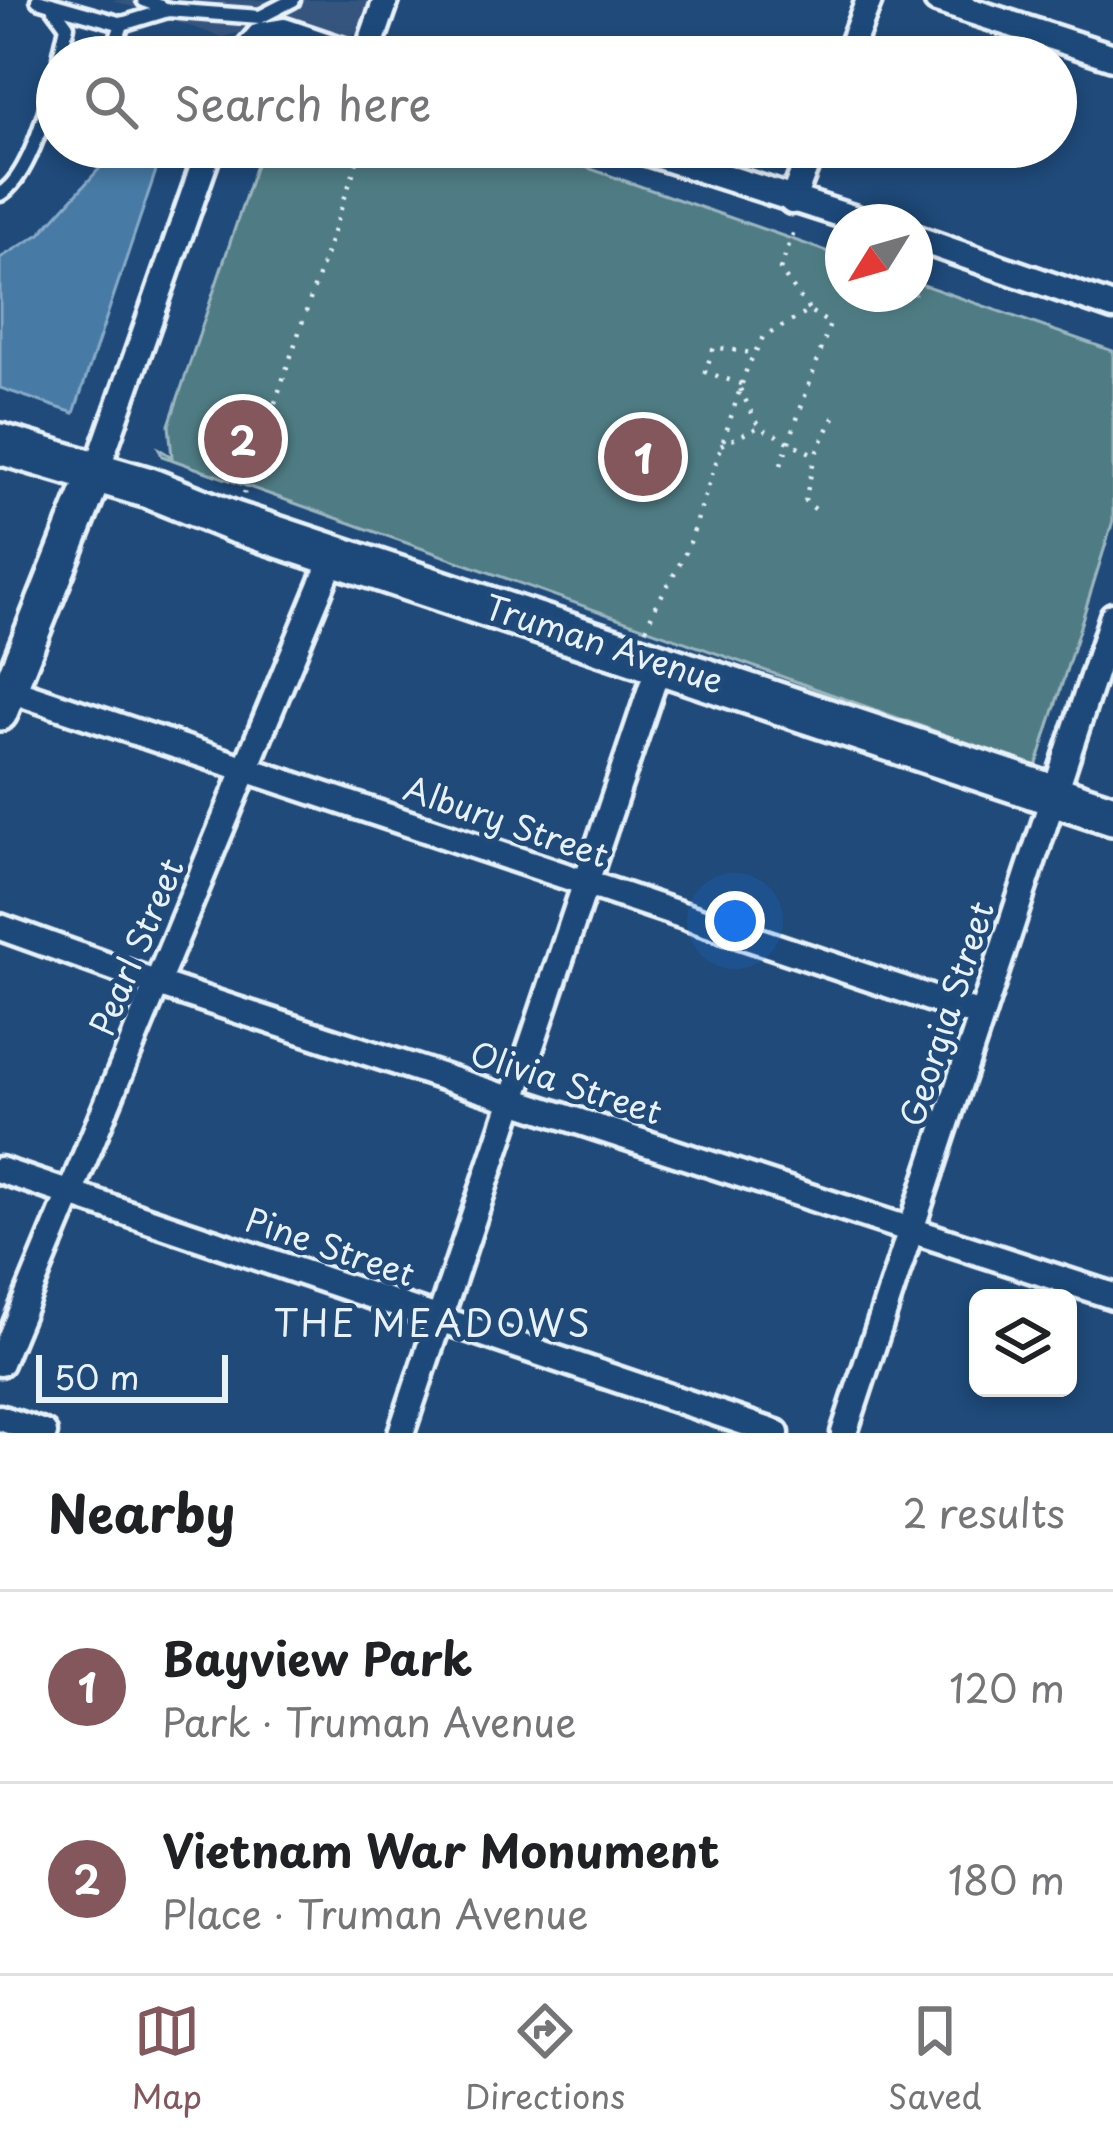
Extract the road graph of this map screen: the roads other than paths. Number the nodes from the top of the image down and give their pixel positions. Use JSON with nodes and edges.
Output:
{"nodes":[{"id":1,"x":144,"y":0,"type":"edge"},
{"id":2,"x":248,"y":0,"type":"edge"},
{"id":3,"x":293,"y":0,"type":"edge"},
{"id":4,"x":386,"y":0,"type":"edge"},
{"id":5,"x":869,"y":0,"type":"edge"},
{"id":6,"x":938,"y":0,"type":"edge"},
{"id":7,"x":45,"y":2,"type":"edge"},
{"id":8,"x":168,"y":10,"type":"junction"},
{"id":9,"x":122,"y":24,"type":"junction"},
{"id":10,"x":260,"y":26,"type":"junction"},
{"id":11,"x":65,"y":36,"type":"edge"},
{"id":12,"x":118,"y":36,"type":"edge"},
{"id":13,"x":254,"y":36,"type":"edge"},
{"id":14,"x":299,"y":36,"type":"edge"},
{"id":15,"x":372,"y":36,"type":"edge"},
{"id":16,"x":856,"y":36,"type":"edge"},
{"id":17,"x":1049,"y":36,"type":"edge"},
{"id":18,"x":1077,"y":45,"type":"edge"},
{"id":19,"x":1113,"y":57,"type":"edge"},
{"id":20,"x":36,"y":135,"type":"edge"},
{"id":21,"x":203,"y":168,"type":"edge"},
{"id":22,"x":694,"y":168,"type":"edge"},
{"id":23,"x":805,"y":168,"type":"edge"},
{"id":24,"x":0,"y":194,"type":"edge"},
{"id":25,"x":792,"y":201,"type":"junction"},
{"id":26,"x":825,"y":210,"type":"edge"},
{"id":27,"x":933,"y":244,"type":"edge"},
{"id":28,"x":1113,"y":307,"type":"edge"},
{"id":29,"x":0,"y":443,"type":"edge"},
{"id":30,"x":95,"y":475,"type":"junction"},
{"id":31,"x":334,"y":555,"type":"junction"},
{"id":32,"x":1113,"y":616,"type":"edge"},
{"id":33,"x":653,"y":647,"type":"junction"},
{"id":34,"x":5,"y":702,"type":"edge"},
{"id":35,"x":247,"y":770,"type":"junction"},
{"id":36,"x":1053,"y":795,"type":"junction"},
{"id":37,"x":1113,"y":815,"type":"edge"},
{"id":38,"x":586,"y":884,"type":"junction"},
{"id":39,"x":0,"y":927,"type":"edge"},
{"id":40,"x":158,"y":984,"type":"junction"},
{"id":41,"x":980,"y":1015,"type":"junction"},
{"id":42,"x":513,"y":1101,"type":"junction"},
{"id":43,"x":0,"y":1170,"type":"edge"},
{"id":44,"x":68,"y":1194,"type":"junction"},
{"id":45,"x":912,"y":1229,"type":"junction"},
{"id":46,"x":1113,"y":1296,"type":"edge"},
{"id":47,"x":442,"y":1320,"type":"junction"},
{"id":48,"x":0,"y":1363,"type":"edge"},
{"id":49,"x":0,"y":1418,"type":"edge"},
{"id":50,"x":44,"y":1433,"type":"edge"},
{"id":51,"x":401,"y":1433,"type":"edge"},
{"id":52,"x":776,"y":1433,"type":"edge"},
{"id":53,"x":844,"y":1433,"type":"edge"}],
"edges":[{"from":1,"to":8,"type":"lane"},
{"from":2,"to":10,"type":"lane"},
{"from":3,"to":10,"type":"lane"},
{"from":4,"to":15,"type":"street"},
{"from":5,"to":16,"type":"street"},
{"from":6,"to":17,"type":"street"},
{"from":7,"to":9,"type":"lane"},
{"from":7,"to":11,"type":"lane"},
{"from":8,"to":9,"type":"lane"},
{"from":8,"to":10,"type":"lane"},
{"from":9,"to":12,"type":"lane"},
{"from":10,"to":13,"type":"street"},
{"from":10,"to":14,"type":"street"},
{"from":18,"to":19,"type":"street"},
{"from":20,"to":24,"type":"lane"},
{"from":21,"to":30,"type":"street"},
{"from":22,"to":25,"type":"street"},
{"from":23,"to":25,"type":"street"},
{"from":25,"to":26,"type":"street"},
{"from":27,"to":28,"type":"street"},
{"from":29,"to":30,"type":"main road","name":"Truman Avenue"},
{"from":30,"to":31,"type":"main road","name":"Truman Avenue"},
{"from":30,"to":34,"type":"street"},
{"from":31,"to":33,"type":"main road","name":"Truman Avenue"},
{"from":31,"to":35,"type":"street","name":"Pearl Street"},
{"from":32,"to":36,"type":"street","name":"Georgia Street"},
{"from":33,"to":36,"type":"main road","name":"Truman Avenue"},
{"from":33,"to":38,"type":"street"},
{"from":34,"to":35,"type":"street","name":"Albury Street"},
{"from":35,"to":38,"type":"street","name":"Albury Street"},
{"from":35,"to":40,"type":"street","name":"Pearl Street"},
{"from":36,"to":37,"type":"main road","name":"Truman Avenue"},
{"from":36,"to":41,"type":"street","name":"Georgia Street"},
{"from":38,"to":41,"type":"street","name":"Albury Street"},
{"from":38,"to":42,"type":"street"},
{"from":39,"to":40,"type":"street","name":"Olivia Street"},
{"from":40,"to":42,"type":"street","name":"Olivia Street"},
{"from":40,"to":44,"type":"street","name":"Pearl Street"},
{"from":41,"to":45,"type":"street","name":"Georgia Street"},
{"from":42,"to":45,"type":"street","name":"Olivia Street"},
{"from":42,"to":47,"type":"street"},
{"from":43,"to":44,"type":"street","name":"Pine Street"},
{"from":44,"to":47,"type":"street","name":"Pine Street"},
{"from":44,"to":48,"type":"street","name":"Pearl Street"},
{"from":45,"to":46,"type":"street","name":"Olivia Street"},
{"from":45,"to":53,"type":"street","name":"Georgia Street"},
{"from":47,"to":51,"type":"street"},
{"from":47,"to":52,"type":"street","name":"Pine Street"},
{"from":49,"to":50,"type":"street"}]}
